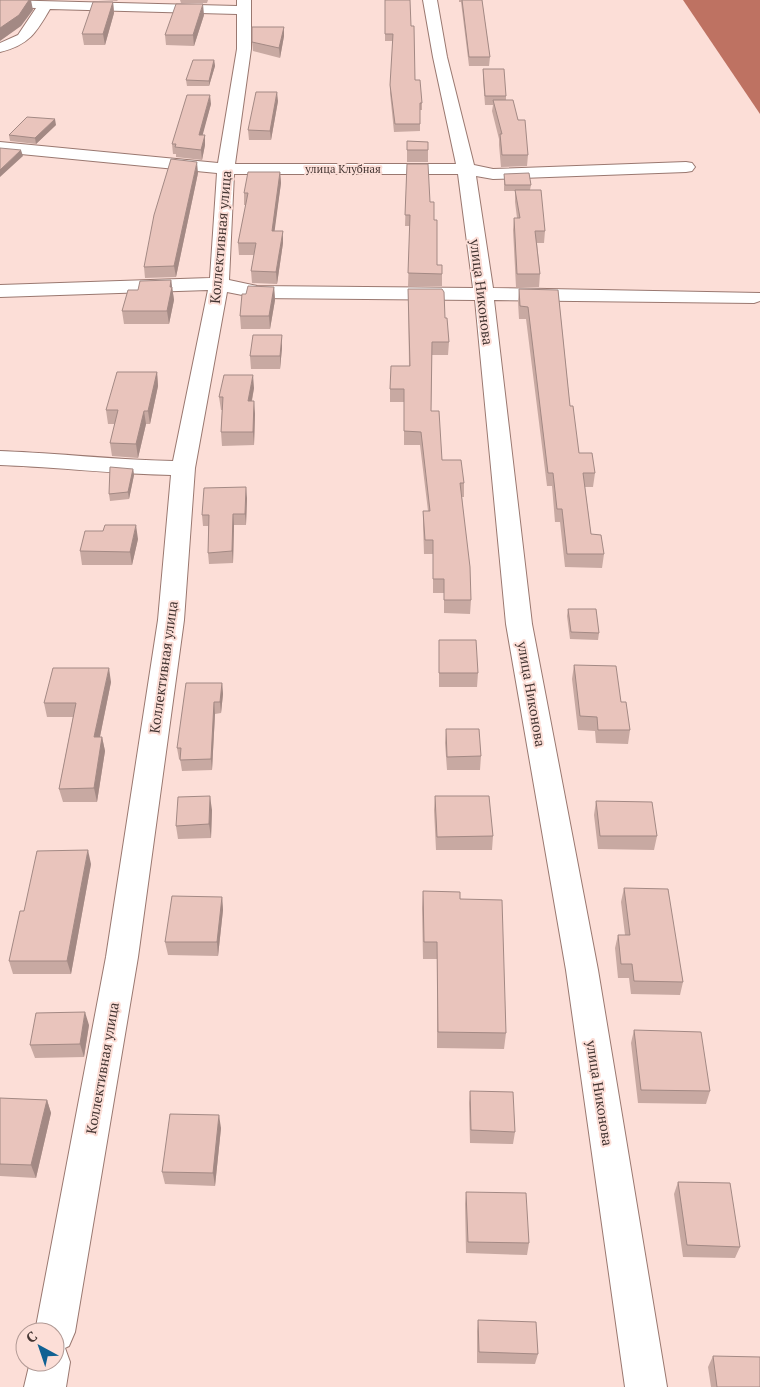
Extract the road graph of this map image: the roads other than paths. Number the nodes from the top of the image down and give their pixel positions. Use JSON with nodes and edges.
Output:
{"nodes":[{"id":1,"x":430,"y":0,"type":"edge"},
{"id":2,"x":0,"y":3,"type":"edge"},
{"id":3,"x":45,"y":5,"type":"junction"},
{"id":4,"x":243,"y":5,"type":"edge"},
{"id":5,"x":0,"y":48,"type":"edge"},
{"id":6,"x":1,"y":149,"type":"edge"},
{"id":7,"x":686,"y":167,"type":"dead end"},
{"id":8,"x":226,"y":169,"type":"junction"},
{"id":9,"x":466,"y":169,"type":"junction"},
{"id":10,"x":219,"y":284,"type":"junction"},
{"id":11,"x":0,"y":291,"type":"edge"},
{"id":12,"x":484,"y":296,"type":"junction"},
{"id":13,"x":754,"y":298,"type":"dead end"},
{"id":14,"x":0,"y":458,"type":"edge"},
{"id":15,"x":183,"y":468,"type":"junction"},
{"id":16,"x":57,"y":1322,"type":"edge"},
{"id":17,"x":48,"y":1372,"type":"edge"},
{"id":18,"x":45,"y":1387,"type":"edge"},
{"id":19,"x":646,"y":1387,"type":"edge"}],
"edges":[{"from":1,"to":9,"type":"street","name":"улица Никонова"},
{"from":2,"to":3,"type":"street"},
{"from":3,"to":4,"type":"street"},
{"from":3,"to":5,"type":"street"},
{"from":4,"to":8,"type":"street","name":"Коллективная улица"},
{"from":6,"to":8,"type":"street","name":"улица Клубная"},
{"from":7,"to":9,"type":"street","name":"улица Клубная"},
{"from":8,"to":9,"type":"street","name":"улица Клубная"},
{"from":8,"to":10,"type":"street","name":"Коллективная улица"},
{"from":9,"to":12,"type":"street","name":"улица Никонова"},
{"from":10,"to":11,"type":"street"},
{"from":10,"to":12,"type":"street"},
{"from":10,"to":15,"type":"street","name":"Коллективная улица"},
{"from":12,"to":13,"type":"street"},
{"from":12,"to":19,"type":"street","name":"улица Никонова"},
{"from":14,"to":15,"type":"street"},
{"from":15,"to":16,"type":"street","name":"Коллективная улица"},
{"from":17,"to":18,"type":"street"}]}
